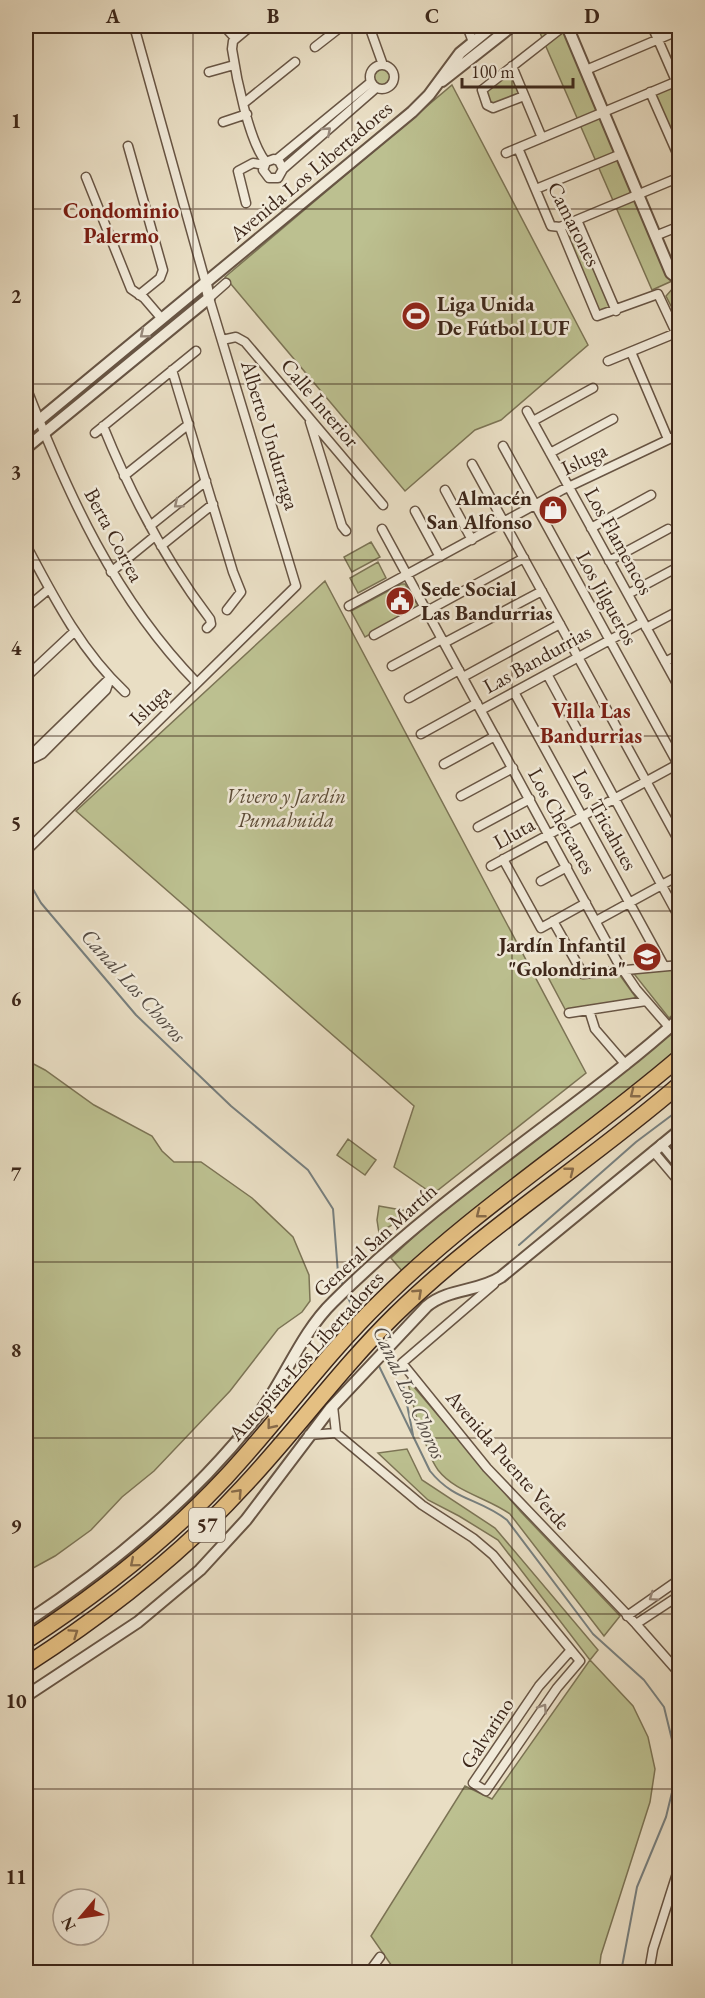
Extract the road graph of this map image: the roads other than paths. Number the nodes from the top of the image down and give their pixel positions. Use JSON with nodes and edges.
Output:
{"nodes":[{"id":1,"x":134,"y":26,"type":"edge"},
{"id":2,"x":224,"y":26,"type":"edge"},
{"id":3,"x":251,"y":26,"type":"edge"},
{"id":4,"x":342,"y":26,"type":"edge"},
{"id":5,"x":369,"y":26,"type":"edge"},
{"id":6,"x":467,"y":26,"type":"edge"},
{"id":7,"x":493,"y":26,"type":"edge"},
{"id":8,"x":512,"y":26,"type":"edge"},
{"id":9,"x":565,"y":26,"type":"edge"},
{"id":10,"x":652,"y":26,"type":"edge"},
{"id":11,"x":680,"y":30,"type":"edge"},
{"id":12,"x":235,"y":38,"type":"junction"},
{"id":13,"x":658,"y":39,"type":"junction"},
{"id":14,"x":473,"y":42,"type":"junction"},
{"id":15,"x":315,"y":47,"type":"dead end"},
{"id":16,"x":295,"y":62,"type":"dead end"},
{"id":17,"x":234,"y":65,"type":"junction"},
{"id":18,"x":383,"y":65,"type":"junction"},
{"id":19,"x":512,"y":66,"type":"junction"},
{"id":20,"x":585,"y":70,"type":"junction"},
{"id":21,"x":209,"y":72,"type":"dead end"},
{"id":22,"x":678,"y":81,"type":"edge"},
{"id":23,"x":373,"y":85,"type":"junction"},
{"id":24,"x":437,"y":85,"type":"junction"},
{"id":25,"x":650,"y":92,"type":"junction"},
{"id":26,"x":525,"y":96,"type":"junction"},
{"id":27,"x":244,"y":103,"type":"junction"},
{"id":28,"x":603,"y":112,"type":"junction"},
{"id":29,"x":247,"y":114,"type":"junction"},
{"id":30,"x":223,"y":122,"type":"dead end"},
{"id":31,"x":542,"y":138,"type":"junction"},
{"id":32,"x":129,"y":147,"type":"dead end"},
{"id":33,"x":518,"y":148,"type":"junction"},
{"id":34,"x":506,"y":153,"type":"dead end"},
{"id":35,"x":621,"y":154,"type":"junction"},
{"id":36,"x":276,"y":160,"type":"junction"},
{"id":37,"x":680,"y":160,"type":"edge"},
{"id":38,"x":265,"y":164,"type":"junction"},
{"id":39,"x":283,"y":169,"type":"junction"},
{"id":40,"x":86,"y":177,"type":"dead end"},
{"id":41,"x":680,"y":177,"type":"edge"},
{"id":42,"x":536,"y":189,"type":"junction"},
{"id":43,"x":638,"y":195,"type":"junction"},
{"id":44,"x":246,"y":203,"type":"dead end"},
{"id":45,"x":577,"y":220,"type":"junction"},
{"id":46,"x":680,"y":226,"type":"edge"},
{"id":47,"x":560,"y":227,"type":"junction"},
{"id":48,"x":655,"y":236,"type":"junction"},
{"id":49,"x":678,"y":279,"type":"edge"},
{"id":50,"x":226,"y":283,"type":"dead end"},
{"id":51,"x":206,"y":284,"type":"junction"},
{"id":52,"x":139,"y":295,"type":"junction"},
{"id":53,"x":209,"y":298,"type":"junction"},
{"id":54,"x":616,"y":311,"type":"junction"},
{"id":55,"x":162,"y":319,"type":"junction"},
{"id":56,"x":171,"y":329,"type":"junction"},
{"id":57,"x":678,"y":337,"type":"edge"},
{"id":58,"x":222,"y":340,"type":"junction"},
{"id":59,"x":196,"y":351,"type":"dead end"},
{"id":60,"x":631,"y":352,"type":"junction"},
{"id":61,"x":608,"y":361,"type":"dead end"},
{"id":62,"x":172,"y":370,"type":"junction"},
{"id":63,"x":91,"y":377,"type":"junction"},
{"id":64,"x":26,"y":387,"type":"edge"},
{"id":65,"x":98,"y":388,"type":"junction"},
{"id":66,"x":593,"y":388,"type":"dead end"},
{"id":67,"x":527,"y":411,"type":"dead end"},
{"id":68,"x":309,"y":419,"type":"junction"},
{"id":69,"x":613,"y":419,"type":"dead end"},
{"id":70,"x":39,"y":420,"type":"junction"},
{"id":71,"x":533,"y":421,"type":"junction"},
{"id":72,"x":189,"y":424,"type":"junction"},
{"id":73,"x":103,"y":426,"type":"junction"},
{"id":74,"x":26,"y":431,"type":"edge"},
{"id":75,"x":44,"y":432,"type":"junction"},
{"id":76,"x":95,"y":433,"type":"dead end"},
{"id":77,"x":680,"y":434,"type":"edge"},
{"id":78,"x":668,"y":439,"type":"junction"},
{"id":79,"x":503,"y":446,"type":"dead end"},
{"id":80,"x":26,"y":448,"type":"edge"},
{"id":81,"x":550,"y":453,"type":"junction"},
{"id":82,"x":472,"y":464,"type":"dead end"},
{"id":83,"x":124,"y":476,"type":"junction"},
{"id":84,"x":206,"y":481,"type":"junction"},
{"id":85,"x":569,"y":488,"type":"junction"},
{"id":86,"x":445,"y":490,"type":"dead end"},
{"id":87,"x":651,"y":495,"type":"dead end"},
{"id":88,"x":213,"y":504,"type":"junction"},
{"id":89,"x":383,"y":505,"type":"dead end"},
{"id":90,"x":536,"y":505,"type":"junction"},
{"id":91,"x":415,"y":511,"type":"dead end"},
{"id":92,"x":504,"y":522,"type":"junction"},
{"id":93,"x":150,"y":526,"type":"junction"},
{"id":94,"x":591,"y":528,"type":"junction"},
{"id":95,"x":382,"y":529,"type":"dead end"},
{"id":96,"x":668,"y":529,"type":"dead end"},
{"id":97,"x":346,"y":531,"type":"dead end"},
{"id":98,"x":155,"y":536,"type":"junction"},
{"id":99,"x":472,"y":540,"type":"junction"},
{"id":100,"x":26,"y":544,"type":"edge"},
{"id":101,"x":161,"y":546,"type":"junction"},
{"id":102,"x":440,"y":557,"type":"junction"},
{"id":103,"x":524,"y":558,"type":"junction"},
{"id":104,"x":609,"y":561,"type":"junction"},
{"id":105,"x":680,"y":566,"type":"edge"},
{"id":106,"x":111,"y":572,"type":"junction"},
{"id":107,"x":407,"y":575,"type":"junction"},
{"id":108,"x":297,"y":583,"type":"joint"},
{"id":109,"x":49,"y":589,"type":"junction"},
{"id":110,"x":542,"y":591,"type":"junction"},
{"id":111,"x":628,"y":594,"type":"junction"},
{"id":112,"x":349,"y":606,"type":"dead end"},
{"id":113,"x":26,"y":608,"type":"edge"},
{"id":114,"x":426,"y":609,"type":"junction"},
{"id":115,"x":227,"y":610,"type":"dead end"},
{"id":116,"x":680,"y":610,"type":"edge"},
{"id":117,"x":560,"y":624,"type":"junction"},
{"id":118,"x":644,"y":625,"type":"junction"},
{"id":119,"x":207,"y":628,"type":"dead end"},
{"id":120,"x":75,"y":631,"type":"junction"},
{"id":121,"x":374,"y":635,"type":"dead end"},
{"id":122,"x":609,"y":640,"type":"junction"},
{"id":123,"x":443,"y":641,"type":"junction"},
{"id":124,"x":680,"y":654,"type":"edge"},
{"id":125,"x":578,"y":657,"type":"junction"},
{"id":126,"x":665,"y":662,"type":"junction"},
{"id":127,"x":26,"y":663,"type":"edge"},
{"id":128,"x":392,"y":666,"type":"dead end"},
{"id":129,"x":29,"y":674,"type":"edge"},
{"id":130,"x":461,"y":674,"type":"junction"},
{"id":131,"x":547,"y":674,"type":"junction"},
{"id":132,"x":110,"y":678,"type":"junction"},
{"id":133,"x":197,"y":683,"type":"junction"},
{"id":134,"x":680,"y":689,"type":"edge"},
{"id":135,"x":124,"y":692,"type":"dead end"},
{"id":136,"x":514,"y":692,"type":"junction"},
{"id":137,"x":409,"y":698,"type":"dead end"},
{"id":138,"x":479,"y":707,"type":"junction"},
{"id":139,"x":421,"y":734,"type":"dead end"},
{"id":140,"x":495,"y":736,"type":"junction"},
{"id":141,"x":26,"y":756,"type":"edge"},
{"id":142,"x":444,"y":764,"type":"dead end"},
{"id":143,"x":679,"y":765,"type":"edge"},
{"id":144,"x":513,"y":768,"type":"junction"},
{"id":145,"x":646,"y":781,"type":"junction"},
{"id":146,"x":461,"y":796,"type":"dead end"},
{"id":147,"x":614,"y":799,"type":"junction"},
{"id":148,"x":530,"y":800,"type":"junction"},
{"id":149,"x":582,"y":816,"type":"junction"},
{"id":150,"x":478,"y":827,"type":"dead end"},
{"id":151,"x":549,"y":834,"type":"junction"},
{"id":152,"x":680,"y":843,"type":"edge"},
{"id":153,"x":26,"y":851,"type":"edge"},
{"id":154,"x":503,"y":859,"type":"junction"},
{"id":155,"x":491,"y":866,"type":"dead end"},
{"id":156,"x":567,"y":867,"type":"junction"},
{"id":157,"x":680,"y":876,"type":"edge"},
{"id":158,"x":541,"y":882,"type":"dead end"},
{"id":159,"x":661,"y":885,"type":"junction"},
{"id":160,"x":586,"y":903,"type":"junction"},
{"id":161,"x":630,"y":903,"type":"junction"},
{"id":162,"x":680,"y":919,"type":"edge"},
{"id":163,"x":554,"y":921,"type":"junction"},
{"id":164,"x":596,"y":921,"type":"junction"},
{"id":165,"x":680,"y":965,"type":"edge"},
{"id":166,"x":664,"y":966,"type":"junction"},
{"id":167,"x":623,"y":970,"type":"junction"},
{"id":168,"x":646,"y":1001,"type":"junction"},
{"id":169,"x":589,"y":1010,"type":"junction"},
{"id":170,"x":569,"y":1013,"type":"dead end"},
{"id":171,"x":680,"y":1018,"type":"edge"},
{"id":172,"x":669,"y":1028,"type":"junction"},
{"id":173,"x":680,"y":1057,"type":"edge"},
{"id":174,"x":626,"y":1065,"type":"junction"},
{"id":175,"x":680,"y":1084,"type":"edge"},
{"id":176,"x":680,"y":1130,"type":"edge"},
{"id":177,"x":657,"y":1148,"type":"junction"},
{"id":178,"x":680,"y":1167,"type":"edge"},
{"id":179,"x":680,"y":1183,"type":"edge"},
{"id":180,"x":501,"y":1277,"type":"junction"},
{"id":181,"x":333,"y":1406,"type":"junction"},
{"id":182,"x":336,"y":1433,"type":"junction"},
{"id":183,"x":308,"y":1435,"type":"junction"},
{"id":184,"x":680,"y":1579,"type":"edge"},
{"id":185,"x":680,"y":1595,"type":"edge"},
{"id":186,"x":627,"y":1616,"type":"junction"},
{"id":187,"x":26,"y":1622,"type":"edge"},
{"id":188,"x":636,"y":1624,"type":"junction"},
{"id":189,"x":26,"y":1641,"type":"edge"},
{"id":190,"x":571,"y":1650,"type":"junction"},
{"id":191,"x":26,"y":1665,"type":"edge"},
{"id":192,"x":680,"y":1674,"type":"edge"},
{"id":193,"x":26,"y":1696,"type":"edge"},
{"id":194,"x":528,"y":1730,"type":"junction"},
{"id":195,"x":507,"y":1733,"type":"junction"},
{"id":196,"x":680,"y":1864,"type":"edge"},
{"id":197,"x":380,"y":1957,"type":"dead end"},
{"id":198,"x":369,"y":1972,"type":"edge"},
{"id":199,"x":649,"y":1972,"type":"edge"}],
"edges":[{"from":1,"to":51,"type":"street"},
{"from":2,"to":12,"type":"street"},
{"from":3,"to":12,"type":"street"},
{"from":4,"to":15,"type":"street"},
{"from":5,"to":18,"type":"street"},
{"from":6,"to":14,"type":"street"},
{"from":7,"to":14,"type":"street","name":"Avenida Los Libertadores"},
{"from":8,"to":24,"type":"street","name":"Avenida Los Libertadores"},
{"from":9,"to":19,"type":"street"},
{"from":9,"to":20,"type":"street"},
{"from":10,"to":13,"type":"street"},
{"from":11,"to":13,"type":"street"},
{"from":12,"to":17,"type":"street"},
{"from":13,"to":20,"type":"street"},
{"from":13,"to":22,"type":"street"},
{"from":14,"to":24,"type":"street","name":"Avenida Los Libertadores"},
{"from":16,"to":27,"type":"street"},
{"from":17,"to":21,"type":"street"},
{"from":17,"to":27,"type":"street"},
{"from":18,"to":23,"type":"street"},
{"from":18,"to":23,"type":"street"},
{"from":19,"to":26,"type":"street"},
{"from":19,"to":26,"type":"street"},
{"from":20,"to":28,"type":"street"},
{"from":22,"to":25,"type":"street"},
{"from":23,"to":36,"type":"street"},
{"from":39,"to":23,"type":"street","one_way":true},
{"from":24,"to":51,"type":"street","name":"Avenida Los Libertadores"},
{"from":25,"to":28,"type":"street"},
{"from":25,"to":37,"type":"street"},
{"from":26,"to":31,"type":"street"},
{"from":27,"to":29,"type":"street"},
{"from":28,"to":31,"type":"street"},
{"from":28,"to":35,"type":"street"},
{"from":29,"to":30,"type":"street"},
{"from":29,"to":38,"type":"street"},
{"from":31,"to":33,"type":"street"},
{"from":32,"to":52,"type":"street"},
{"from":33,"to":34,"type":"street"},
{"from":33,"to":42,"type":"street","name":"Camarones"},
{"from":35,"to":42,"type":"street"},
{"from":35,"to":43,"type":"street"},
{"from":36,"to":38,"type":"street"},
{"from":36,"to":39,"type":"street"},
{"from":38,"to":39,"type":"street"},
{"from":38,"to":44,"type":"street"},
{"from":40,"to":52,"type":"street"},
{"from":41,"to":43,"type":"street"},
{"from":42,"to":47,"type":"street","name":"Camarones"},
{"from":43,"to":45,"type":"street"},
{"from":43,"to":48,"type":"street"},
{"from":45,"to":47,"type":"street"},
{"from":45,"to":54,"type":"street","name":"Camarones"},
{"from":46,"to":48,"type":"street"},
{"from":47,"to":54,"type":"street","name":"Camarones"},
{"from":48,"to":49,"type":"street"},
{"from":50,"to":53,"type":"street"},
{"from":51,"to":53,"type":"street"},
{"from":51,"to":55,"type":"street","name":"Avenida Los Libertadores"},
{"from":52,"to":55,"type":"street"},
{"from":53,"to":56,"type":"street"},
{"from":53,"to":58,"type":"street","name":"Alberto Undurraga"},
{"from":54,"to":57,"type":"street"},
{"from":55,"to":56,"type":"street"},
{"from":55,"to":63,"type":"street","name":"Avenida Los Libertadores","one_way":true},
{"from":56,"to":65,"type":"street"},
{"from":57,"to":60,"type":"street"},
{"from":58,"to":68,"type":"street","name":"Calle Interior"},
{"from":58,"to":108,"type":"street","name":"Alberto Undurraga"},
{"from":59,"to":62,"type":"street"},
{"from":60,"to":61,"type":"street"},
{"from":60,"to":78,"type":"street"},
{"from":62,"to":72,"type":"street"},
{"from":62,"to":73,"type":"street"},
{"from":63,"to":65,"type":"street"},
{"from":63,"to":70,"type":"street","name":"Avenida Los Libertadores"},
{"from":64,"to":70,"type":"street","name":"Berta Correa"},
{"from":65,"to":75,"type":"street"},
{"from":66,"to":71,"type":"street"},
{"from":67,"to":71,"type":"street","name":"Los Flamencos"},
{"from":68,"to":89,"type":"street","name":"Calle Interior"},
{"from":68,"to":97,"type":"street"},
{"from":69,"to":81,"type":"street"},
{"from":70,"to":74,"type":"street","name":"Avenida Los Libertadores"},
{"from":70,"to":75,"type":"street","name":"Berta Correa"},
{"from":71,"to":81,"type":"street","name":"Los Flamencos"},
{"from":72,"to":83,"type":"street"},
{"from":72,"to":84,"type":"street"},
{"from":73,"to":76,"type":"street"},
{"from":73,"to":83,"type":"street"},
{"from":75,"to":80,"type":"street"},
{"from":75,"to":106,"type":"street","name":"Berta Correa"},
{"from":77,"to":78,"type":"street","name":"Isluga"},
{"from":78,"to":85,"type":"street","name":"Isluga"},
{"from":79,"to":90,"type":"street","name":"Los Jilgueros"},
{"from":81,"to":85,"type":"street","name":"Los Flamencos"},
{"from":82,"to":92,"type":"street"},
{"from":83,"to":93,"type":"street"},
{"from":84,"to":88,"type":"street"},
{"from":84,"to":93,"type":"street","one_way":true},
{"from":85,"to":90,"type":"street","name":"Isluga"},
{"from":85,"to":94,"type":"street","name":"Los Flamencos"},
{"from":86,"to":99,"type":"street"},
{"from":87,"to":94,"type":"street"},
{"from":88,"to":101,"type":"street"},
{"from":88,"to":115,"type":"street"},
{"from":90,"to":92,"type":"street","name":"Isluga"},
{"from":90,"to":122,"type":"street","name":"Los Jilgueros"},
{"from":91,"to":102,"type":"street"},
{"from":92,"to":99,"type":"street","name":"Isluga"},
{"from":92,"to":103,"type":"street"},
{"from":93,"to":98,"type":"street"},
{"from":94,"to":104,"type":"street","name":"Los Flamencos"},
{"from":95,"to":107,"type":"street","name":"Los Chercanes"},
{"from":96,"to":104,"type":"street"},
{"from":98,"to":101,"type":"street"},
{"from":98,"to":106,"type":"street"},
{"from":99,"to":102,"type":"street","name":"Isluga"},
{"from":100,"to":109,"type":"street"},
{"from":101,"to":119,"type":"street"},
{"from":102,"to":107,"type":"street","name":"Isluga"},
{"from":103,"to":110,"type":"street"},
{"from":103,"to":114,"type":"street"},
{"from":104,"to":111,"type":"street","name":"Los Flamencos"},
{"from":105,"to":111,"type":"street"},
{"from":106,"to":133,"type":"street","name":"Berta Correa"},
{"from":107,"to":112,"type":"street","name":"Isluga"},
{"from":107,"to":114,"type":"street","name":"Los Chercanes"},
{"from":108,"to":133,"type":"street","name":"Isluga"},
{"from":109,"to":113,"type":"street"},
{"from":109,"to":120,"type":"street"},
{"from":110,"to":117,"type":"street"},
{"from":110,"to":123,"type":"street"},
{"from":111,"to":118,"type":"street","name":"Los Flamencos"},
{"from":114,"to":121,"type":"street"},
{"from":114,"to":123,"type":"street","name":"Los Chercanes"},
{"from":116,"to":118,"type":"street","name":"Las Bandurrias"},
{"from":117,"to":125,"type":"street"},
{"from":117,"to":130,"type":"street"},
{"from":118,"to":122,"type":"street","name":"Las Bandurrias"},
{"from":118,"to":126,"type":"street","name":"Los Flamencos"},
{"from":120,"to":129,"type":"street"},
{"from":120,"to":132,"type":"street"},
{"from":122,"to":125,"type":"street","name":"Las Bandurrias"},
{"from":122,"to":143,"type":"street","name":"Los Jilgueros"},
{"from":123,"to":128,"type":"street"},
{"from":123,"to":130,"type":"street","name":"Los Chercanes"},
{"from":124,"to":126,"type":"street"},
{"from":125,"to":131,"type":"street","name":"Las Bandurrias"},
{"from":125,"to":145,"type":"street"},
{"from":126,"to":134,"type":"street","name":"Los Flamencos"},
{"from":127,"to":129,"type":"street"},
{"from":130,"to":137,"type":"street"},
{"from":130,"to":138,"type":"street","name":"Los Chercanes"},
{"from":131,"to":136,"type":"street","name":"Las Bandurrias"},
{"from":131,"to":147,"type":"street"},
{"from":132,"to":135,"type":"street"},
{"from":132,"to":141,"type":"street"},
{"from":133,"to":153,"type":"street","name":"Isluga"},
{"from":136,"to":138,"type":"street","name":"Las Bandurrias"},
{"from":136,"to":149,"type":"street","name":"Los Tricahues"},
{"from":138,"to":139,"type":"street","name":"Las Bandurrias"},
{"from":138,"to":140,"type":"street","name":"Los Chercanes"},
{"from":140,"to":142,"type":"street"},
{"from":140,"to":144,"type":"street","name":"Los Chercanes"},
{"from":143,"to":145,"type":"street","name":"Lluta"},
{"from":144,"to":146,"type":"street"},
{"from":144,"to":148,"type":"street","name":"Los Chercanes"},
{"from":145,"to":147,"type":"street","name":"Lluta"},
{"from":145,"to":152,"type":"street"},
{"from":147,"to":149,"type":"street","name":"Lluta"},
{"from":147,"to":159,"type":"street"},
{"from":148,"to":150,"type":"street"},
{"from":148,"to":151,"type":"street","name":"Los Chercanes"},
{"from":149,"to":151,"type":"street","name":"Lluta"},
{"from":149,"to":161,"type":"street","name":"Los Tricahues"},
{"from":151,"to":154,"type":"street","name":"Lluta"},
{"from":151,"to":156,"type":"street","name":"Los Chercanes"},
{"from":154,"to":155,"type":"street","name":"Lluta"},
{"from":154,"to":163,"type":"street"},
{"from":156,"to":158,"type":"street"},
{"from":156,"to":160,"type":"street","name":"Los Chercanes"},
{"from":157,"to":159,"type":"street"},
{"from":159,"to":161,"type":"street"},
{"from":159,"to":162,"type":"street"},
{"from":160,"to":163,"type":"street"},
{"from":160,"to":164,"type":"street","name":"Los Chercanes"},
{"from":161,"to":164,"type":"street"},
{"from":161,"to":166,"type":"street","name":"Los Tricahues"},
{"from":163,"to":167,"type":"street"},
{"from":164,"to":167,"type":"street","name":"Los Chercanes"},
{"from":165,"to":166,"type":"street"},
{"from":166,"to":167,"type":"street"},
{"from":167,"to":168,"type":"street","name":"Los Chercanes"},
{"from":168,"to":169,"type":"street"},
{"from":168,"to":172,"type":"street","name":"Los Chercanes"},
{"from":169,"to":170,"type":"street"},
{"from":169,"to":174,"type":"street"},
{"from":171,"to":172,"type":"street","name":"General San Martín"},
{"from":172,"to":174,"type":"street","name":"General San Martín"},
{"from":173,"to":189,"type":"highway","name":"Autopista Los Libertadores","number":"57","one_way":true},
{"from":174,"to":187,"type":"street","name":"General San Martín"},
{"from":191,"to":175,"type":"highway","name":"Autopista Los Libertadores","number":"57","one_way":true},
{"from":176,"to":177,"type":"street"},
{"from":177,"to":178,"type":"street"},
{"from":177,"to":179,"type":"street"},
{"from":177,"to":180,"type":"street"},
{"from":180,"to":181,"type":"street"},
{"from":180,"to":186,"type":"street","name":"Avenida Puente Verde"},
{"from":181,"to":182,"type":"street"},
{"from":181,"to":183,"type":"street"},
{"from":182,"to":183,"type":"street"},
{"from":182,"to":190,"type":"street"},
{"from":183,"to":193,"type":"street"},
{"from":184,"to":186,"type":"street","one_way":true},
{"from":185,"to":188,"type":"street"},
{"from":186,"to":188,"type":"street","name":"Avenida Puente Verde"},
{"from":188,"to":192,"type":"street","name":"Avenida Puente Verde"},
{"from":194,"to":190,"type":"street","name":"Galvarino","one_way":true},
{"from":190,"to":195,"type":"street","name":"Galvarino"},
{"from":194,"to":195,"type":"street"},
{"from":194,"to":195,"type":"street","name":"Galvarino"},
{"from":196,"to":199,"type":"street"},
{"from":197,"to":198,"type":"street"}]}
